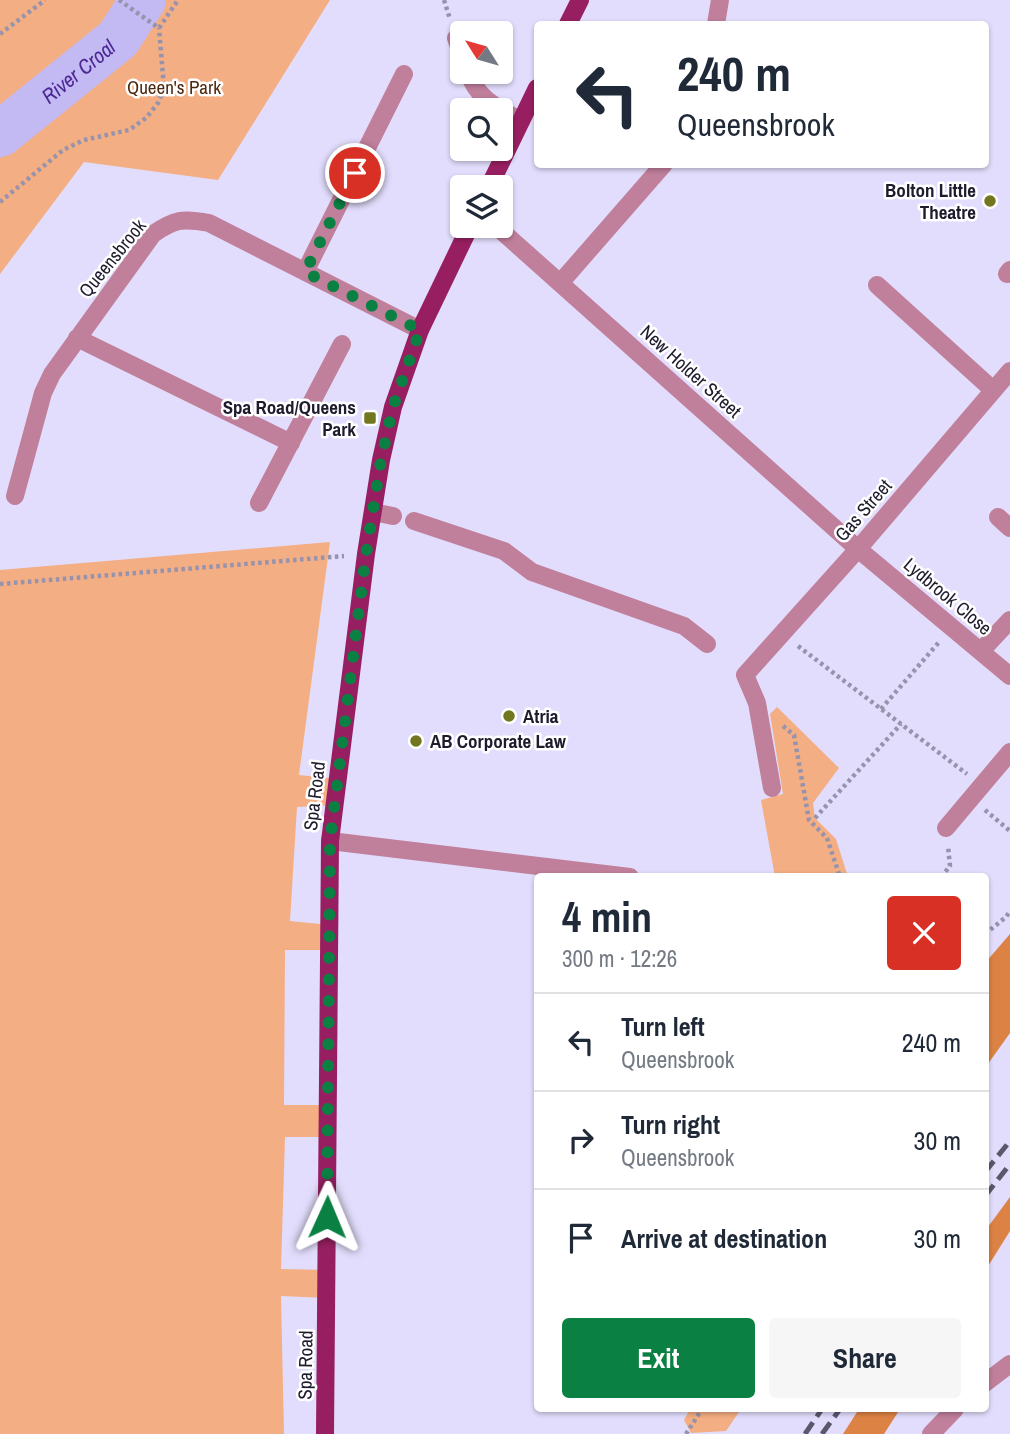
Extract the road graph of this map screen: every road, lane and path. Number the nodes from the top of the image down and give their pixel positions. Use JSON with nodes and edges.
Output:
{"nodes":[{"id":1,"x":45,"y":0,"type":"edge"},
{"id":2,"x":119,"y":0,"type":"edge"},
{"id":3,"x":178,"y":0,"type":"edge"},
{"id":4,"x":580,"y":0,"type":"edge"},
{"id":5,"x":720,"y":0,"type":"edge"},
{"id":6,"x":570,"y":21,"type":"edge"},
{"id":7,"x":716,"y":21,"type":"edge"},
{"id":8,"x":159,"y":28,"type":"junction"},
{"id":9,"x":0,"y":34,"type":"edge"},
{"id":10,"x":404,"y":74,"type":"dead end"},
{"id":11,"x":474,"y":84,"type":"edge"},
{"id":12,"x":534,"y":94,"type":"edge"},
{"id":13,"x":521,"y":121,"type":"junction"},
{"id":14,"x":661,"y":168,"type":"edge"},
{"id":15,"x":495,"y":175,"type":"edge"},
{"id":16,"x":0,"y":202,"type":"edge"},
{"id":17,"x":464,"y":238,"type":"edge"},
{"id":18,"x":510,"y":238,"type":"edge"},
{"id":19,"x":305,"y":272,"type":"junction"},
{"id":20,"x":561,"y":282,"type":"junction"},
{"id":21,"x":877,"y":285,"type":"dead end"},
{"id":22,"x":420,"y":330,"type":"junction"},
{"id":23,"x":77,"y":338,"type":"junction"},
{"id":24,"x":342,"y":344,"type":"dead end"},
{"id":25,"x":1010,"y":370,"type":"edge"},
{"id":26,"x":993,"y":390,"type":"junction"},
{"id":27,"x":291,"y":443,"type":"junction"},
{"id":28,"x":15,"y":496,"type":"dead end"},
{"id":29,"x":259,"y":503,"type":"dead end"},
{"id":30,"x":373,"y":512,"type":"junction"},
{"id":31,"x":393,"y":516,"type":"dead end"},
{"id":32,"x":414,"y":521,"type":"dead end"},
{"id":33,"x":858,"y":548,"type":"junction"},
{"id":34,"x":366,"y":554,"type":"junction"},
{"id":35,"x":0,"y":584,"type":"edge"},
{"id":36,"x":1010,"y":620,"type":"edge"},
{"id":37,"x":952,"y":627,"type":"junction"},
{"id":38,"x":782,"y":634,"type":"junction"},
{"id":39,"x":708,"y":643,"type":"dead end"},
{"id":40,"x":981,"y":651,"type":"junction"},
{"id":41,"x":1010,"y":677,"type":"edge"},
{"id":42,"x":757,"y":703,"type":"junction"},
{"id":43,"x":881,"y":709,"type":"junction"},
{"id":44,"x":901,"y":724,"type":"junction"},
{"id":45,"x":1010,"y":752,"type":"edge"},
{"id":46,"x":772,"y":788,"type":"dead end"},
{"id":47,"x":976,"y":792,"type":"junction"},
{"id":48,"x":815,"y":818,"type":"dead end"},
{"id":49,"x":946,"y":828,"type":"joint"},
{"id":50,"x":1010,"y":831,"type":"edge"},
{"id":51,"x":330,"y":841,"type":"junction"},
{"id":52,"x":599,"y":873,"type":"edge"},
{"id":53,"x":839,"y":873,"type":"edge"},
{"id":54,"x":945,"y":873,"type":"edge"},
{"id":55,"x":1010,"y":911,"type":"edge"},
{"id":56,"x":989,"y":931,"type":"edge"},
{"id":57,"x":1010,"y":1364,"type":"edge"},
{"id":58,"x":989,"y":1380,"type":"edge"},
{"id":59,"x":700,"y":1412,"type":"edge"},
{"id":60,"x":952,"y":1412,"type":"edge"},
{"id":61,"x":325,"y":1434,"type":"edge"},
{"id":62,"x":686,"y":1434,"type":"edge"},
{"id":63,"x":931,"y":1434,"type":"edge"}],
"edges":[{"from":1,"to":9,"type":"path"},
{"from":2,"to":8,"type":"path"},
{"from":3,"to":8,"type":"path"},
{"from":4,"to":6,"type":"main road"},
{"from":5,"to":7,"type":"street"},
{"from":8,"to":16,"type":"path"},
{"from":10,"to":19,"type":"street"},
{"from":11,"to":13,"type":"street"},
{"from":12,"to":13,"type":"main road"},
{"from":13,"to":15,"type":"main road"},
{"from":14,"to":20,"type":"street"},
{"from":17,"to":22,"type":"main road","name":"Spa Road"},
{"from":18,"to":20,"type":"street","name":"New Holder Street"},
{"from":19,"to":22,"type":"street","name":"Queensbrook"},
{"from":19,"to":23,"type":"street","name":"Queensbrook"},
{"from":20,"to":33,"type":"street","name":"New Holder Street"},
{"from":21,"to":26,"type":"street"},
{"from":22,"to":30,"type":"main road","name":"Spa Road"},
{"from":23,"to":27,"type":"street"},
{"from":23,"to":28,"type":"street","name":"Queensbrook"},
{"from":24,"to":27,"type":"street"},
{"from":25,"to":26,"type":"street","name":"Gas Street"},
{"from":26,"to":33,"type":"street","name":"Gas Street"},
{"from":27,"to":29,"type":"street"},
{"from":30,"to":31,"type":"street"},
{"from":30,"to":34,"type":"main road","name":"Spa Road"},
{"from":32,"to":39,"type":"street"},
{"from":33,"to":37,"type":"street","name":"Lydbrook Close"},
{"from":33,"to":38,"type":"street","name":"Gas Street"},
{"from":34,"to":35,"type":"path"},
{"from":34,"to":51,"type":"main road","name":"Spa Road"},
{"from":36,"to":40,"type":"street"},
{"from":37,"to":40,"type":"street","name":"Lydbrook Close"},
{"from":37,"to":43,"type":"path"},
{"from":38,"to":42,"type":"street","name":"Gas Street"},
{"from":38,"to":43,"type":"path"},
{"from":40,"to":41,"type":"street","name":"Lydbrook Close"},
{"from":42,"to":46,"type":"street"},
{"from":42,"to":53,"type":"path"},
{"from":43,"to":44,"type":"path"},
{"from":44,"to":47,"type":"path"},
{"from":44,"to":48,"type":"path"},
{"from":45,"to":47,"type":"street"},
{"from":47,"to":49,"type":"street"},
{"from":47,"to":50,"type":"path"},
{"from":49,"to":54,"type":"path"},
{"from":51,"to":52,"type":"street"},
{"from":51,"to":61,"type":"main road","name":"Spa Road"},
{"from":55,"to":56,"type":"path"},
{"from":57,"to":58,"type":"street"},
{"from":59,"to":62,"type":"path"},
{"from":60,"to":63,"type":"street"}]}
